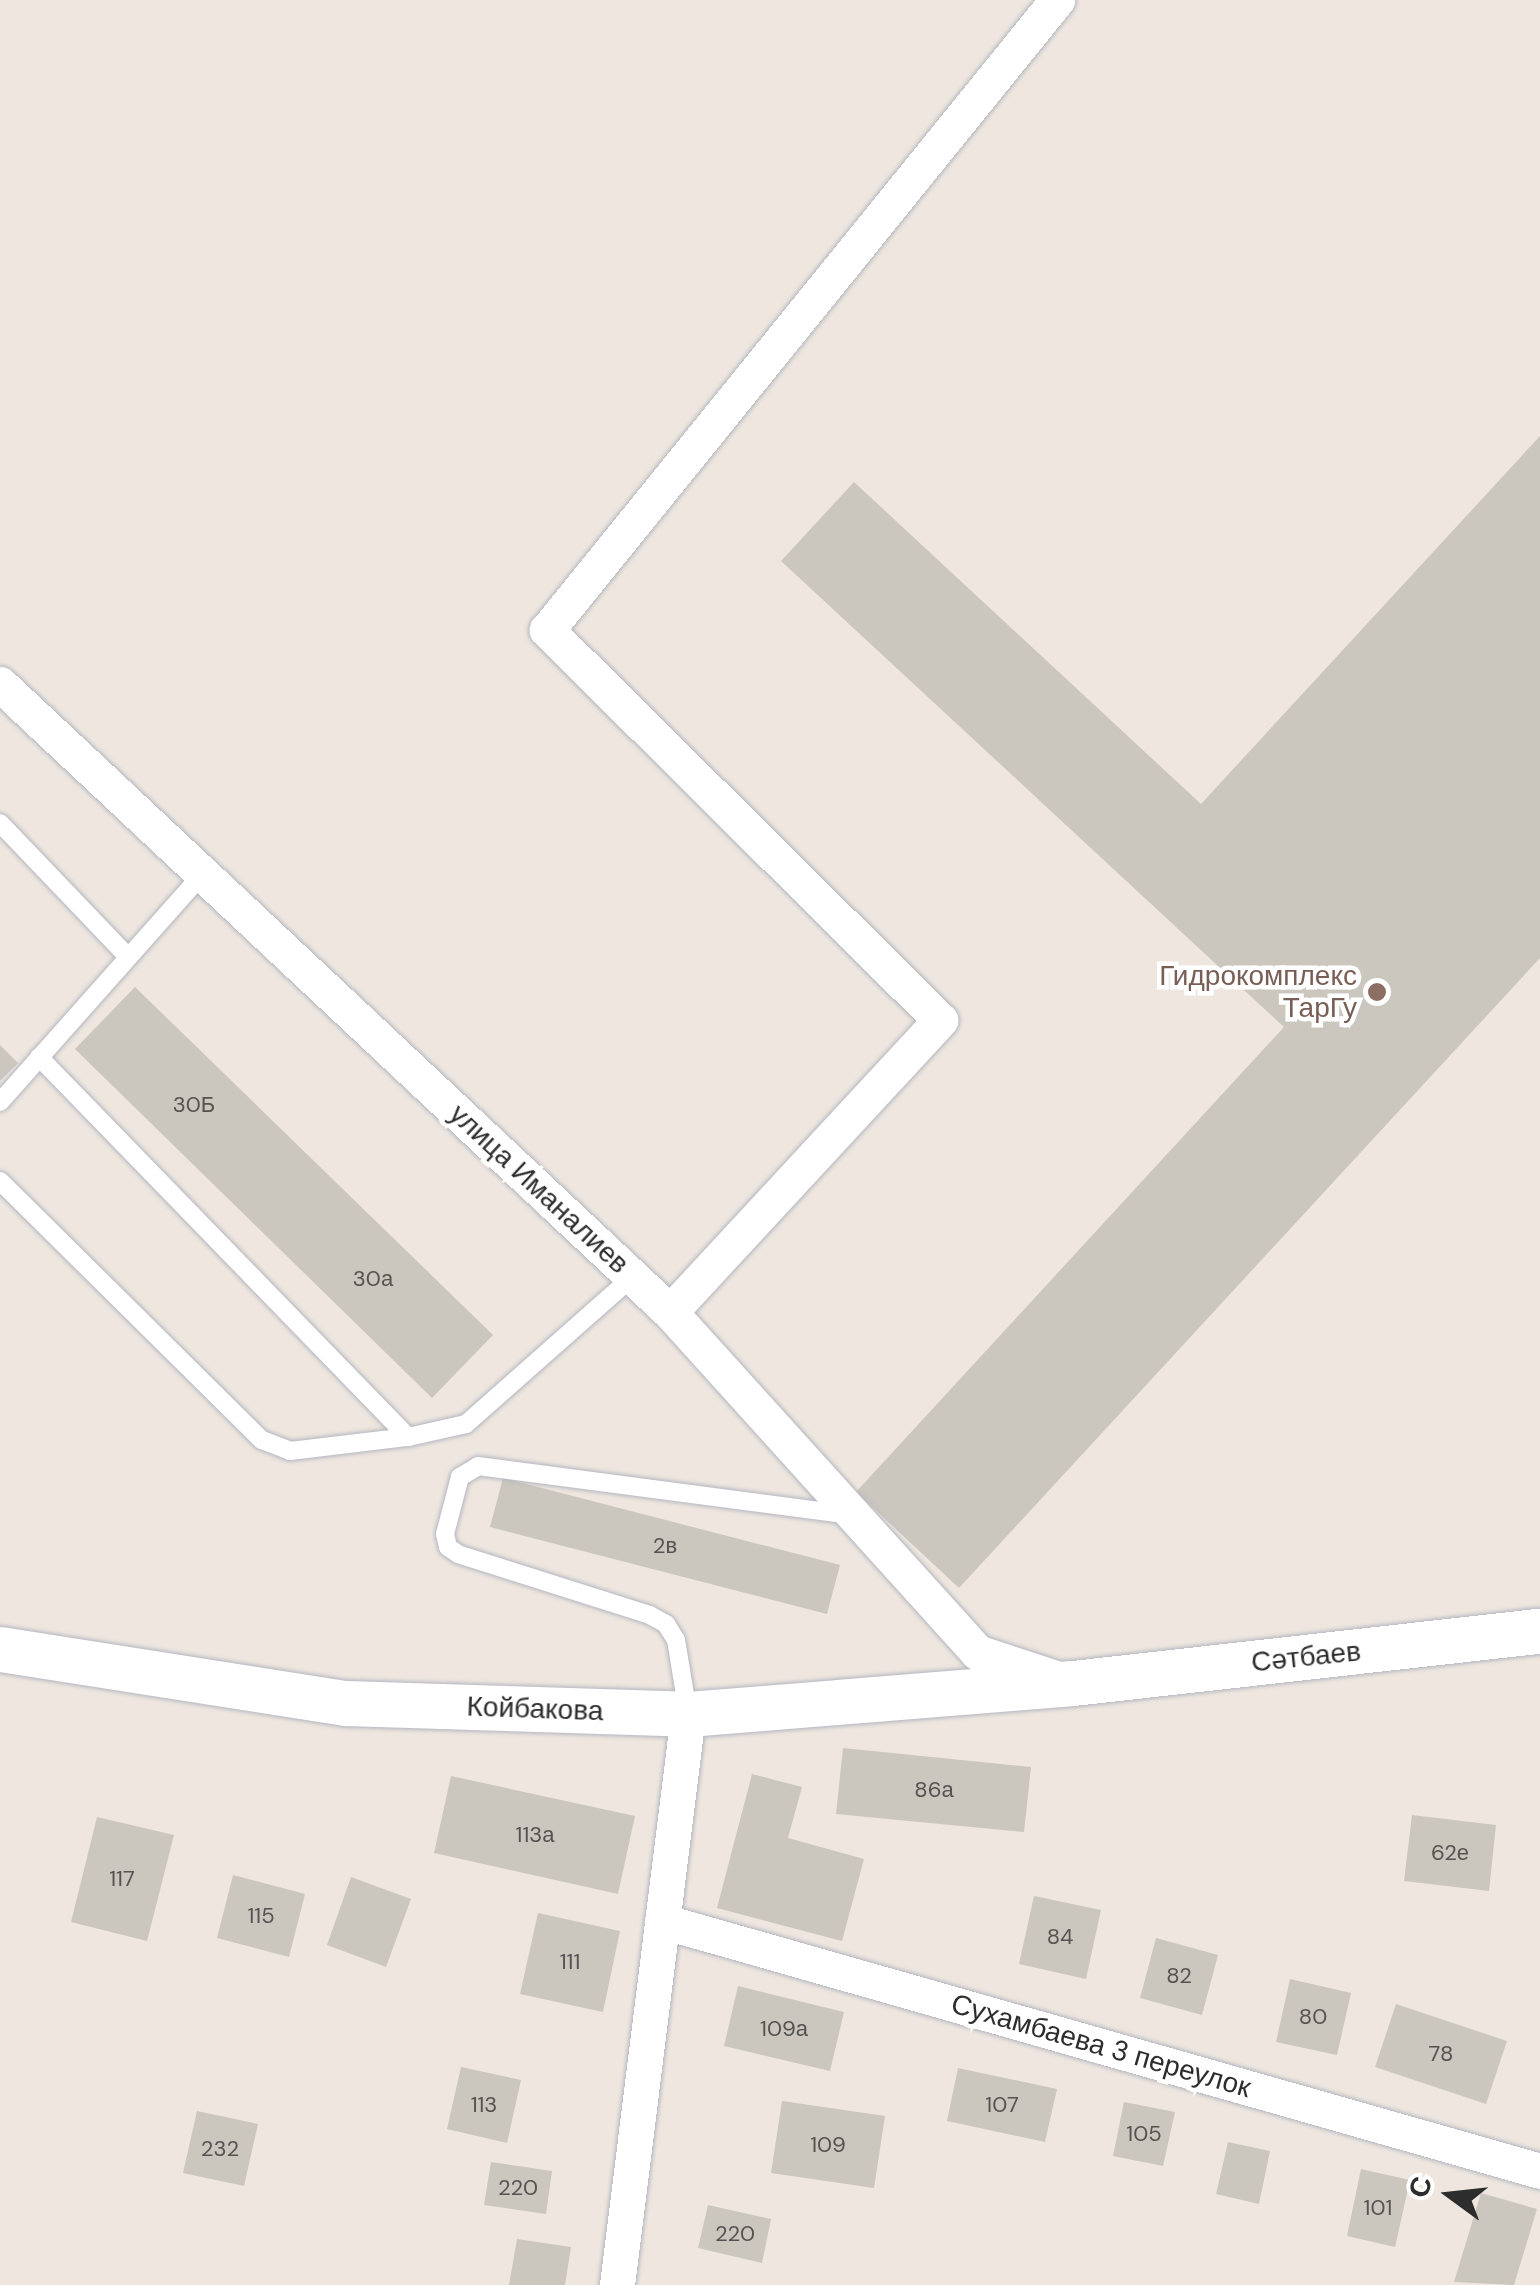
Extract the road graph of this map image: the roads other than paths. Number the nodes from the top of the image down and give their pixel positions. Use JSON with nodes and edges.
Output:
{"nodes":[{"id":1,"x":1057,"y":0,"type":"edge"},
{"id":2,"x":0,"y":684,"type":"edge"},
{"id":3,"x":0,"y":823,"type":"edge"},
{"id":4,"x":203,"y":873,"type":"junction"},
{"id":5,"x":126,"y":955,"type":"junction"},
{"id":6,"x":39,"y":1058,"type":"junction"},
{"id":7,"x":0,"y":1102,"type":"edge"},
{"id":8,"x":0,"y":1181,"type":"edge"},
{"id":9,"x":632,"y":1276,"type":"junction"},
{"id":10,"x":670,"y":1312,"type":"junction"},
{"id":11,"x":408,"y":1437,"type":"junction"},
{"id":12,"x":853,"y":1515,"type":"junction"},
{"id":13,"x":1540,"y":1631,"type":"edge"},
{"id":14,"x":0,"y":1650,"type":"edge"},
{"id":15,"x":1073,"y":1683,"type":"junction"},
{"id":16,"x":688,"y":1714,"type":"junction"},
{"id":17,"x":662,"y":1922,"type":"junction"},
{"id":18,"x":1540,"y":2171,"type":"edge"},
{"id":19,"x":617,"y":2285,"type":"edge"}],
"edges":[{"from":1,"to":10,"type":"street"},
{"from":2,"to":4,"type":"street","name":"улица Иманалиев"},
{"from":3,"to":5,"type":"lane"},
{"from":4,"to":5,"type":"lane"},
{"from":4,"to":9,"type":"street","name":"улица Иманалиев"},
{"from":5,"to":6,"type":"lane"},
{"from":6,"to":7,"type":"lane"},
{"from":6,"to":11,"type":"lane"},
{"from":8,"to":11,"type":"lane"},
{"from":9,"to":10,"type":"street","name":"улица Иманалиев"},
{"from":9,"to":11,"type":"lane"},
{"from":10,"to":12,"type":"street","name":"улица Иманалиев"},
{"from":12,"to":15,"type":"street","name":"улица Иманалиев"},
{"from":12,"to":16,"type":"lane"},
{"from":13,"to":15,"type":"street","name":"Сәтбаев"},
{"from":14,"to":16,"type":"street","name":"Койбакова"},
{"from":15,"to":16,"type":"street","name":"Койбакова"},
{"from":16,"to":17,"type":"street"},
{"from":17,"to":18,"type":"street","name":"Сухамбаева 3 переулок"},
{"from":17,"to":19,"type":"street"}]}
